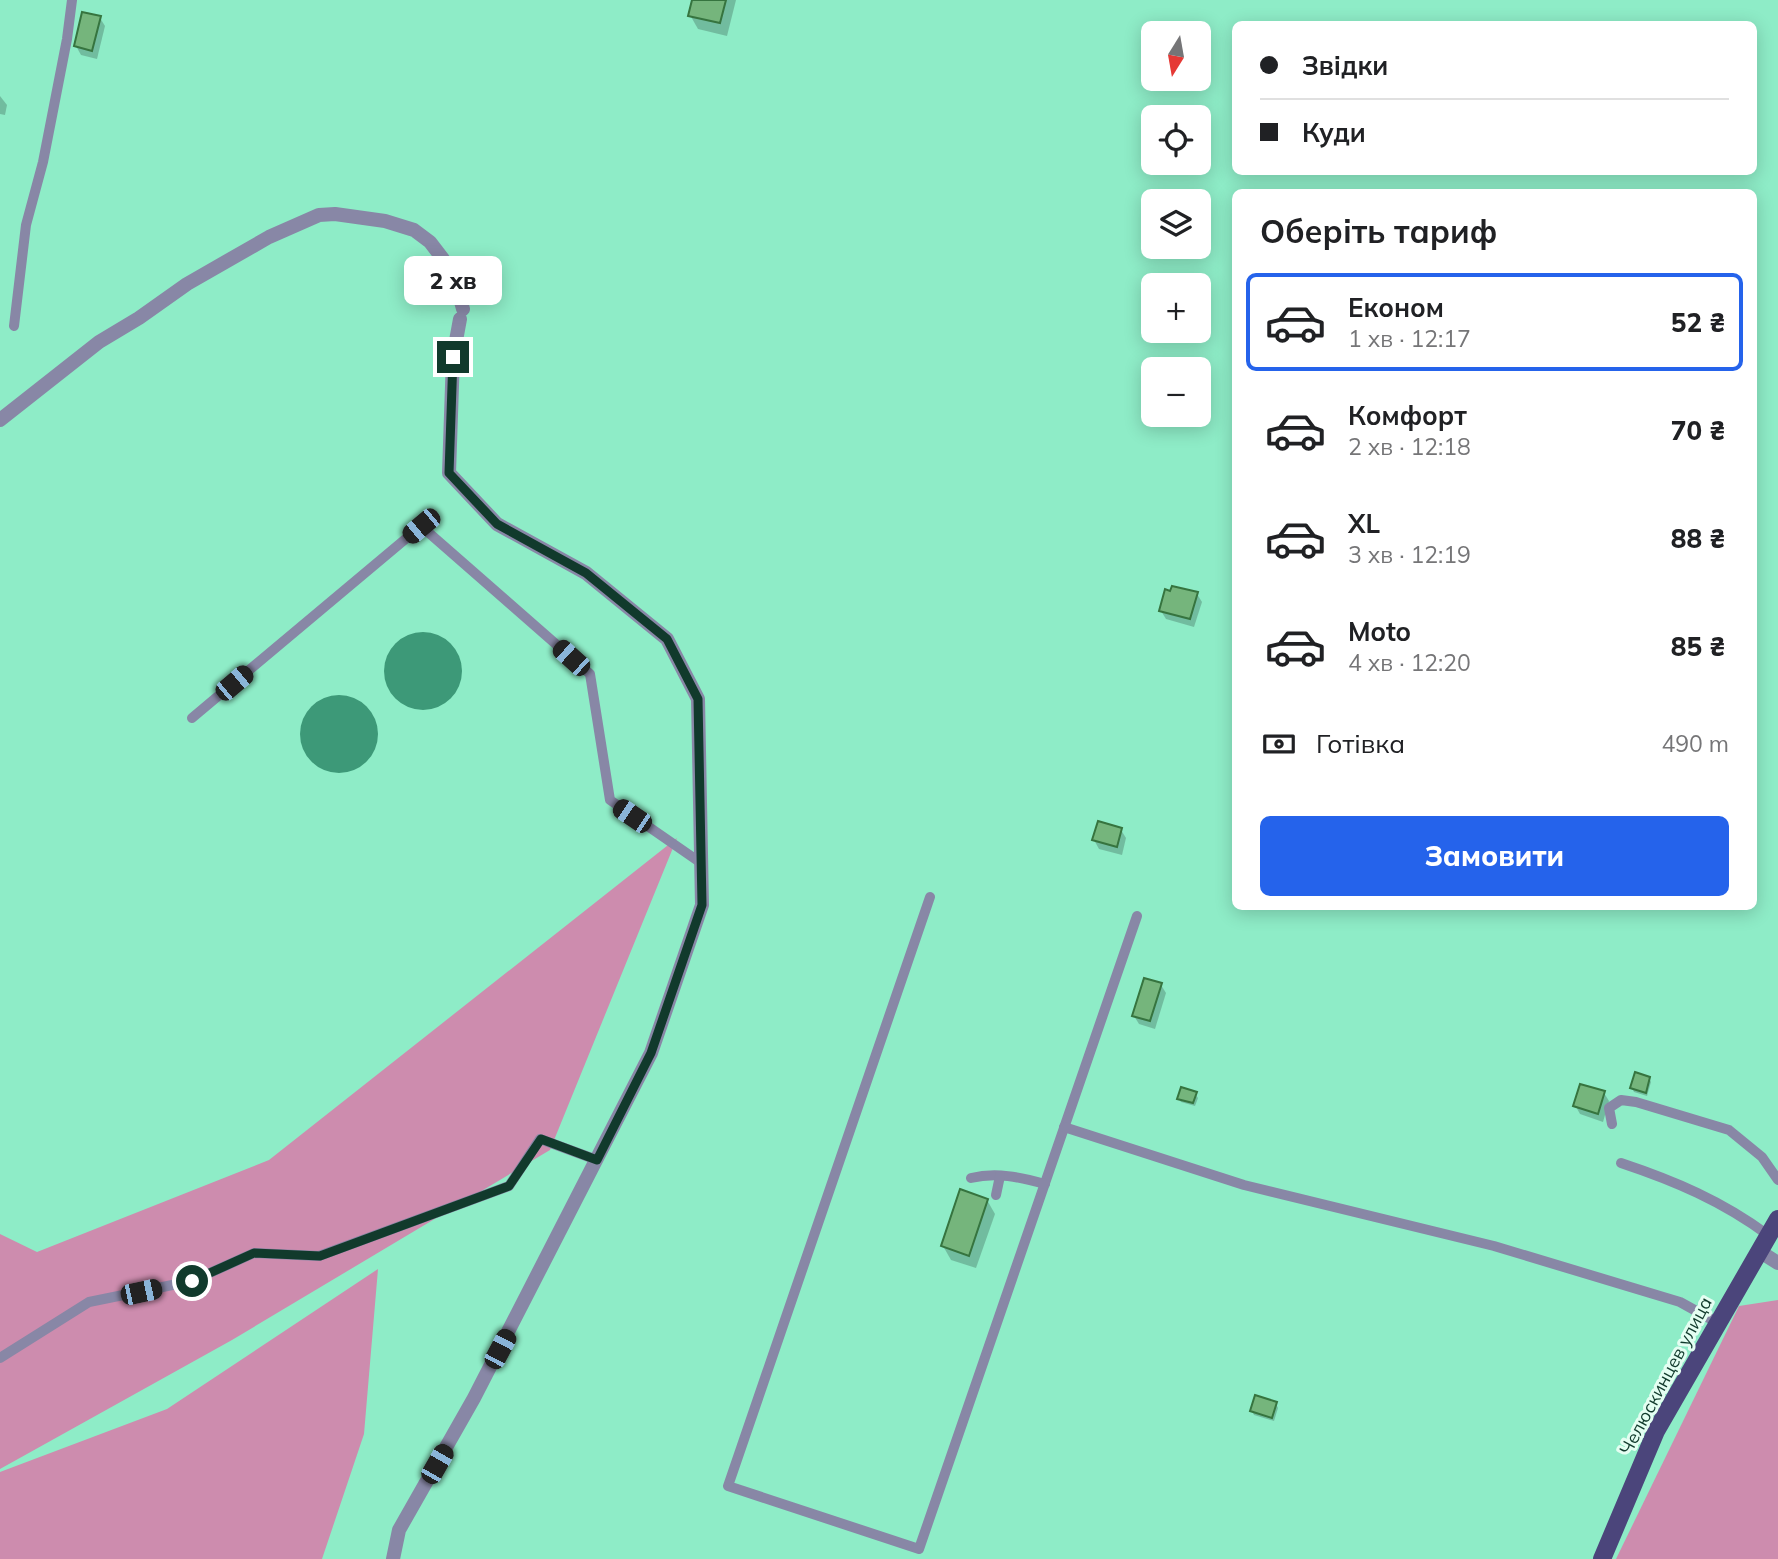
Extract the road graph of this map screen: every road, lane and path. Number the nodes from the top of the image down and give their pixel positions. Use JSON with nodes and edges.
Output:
{"nodes":[{"id":1,"x":72,"y":0,"type":"edge"},
{"id":2,"x":14,"y":326,"type":"dead end"},
{"id":3,"x":0,"y":420,"type":"edge"},
{"id":4,"x":192,"y":718,"type":"dead end"},
{"id":5,"x":701,"y":863,"type":"junction"},
{"id":6,"x":930,"y":897,"type":"dead end"},
{"id":7,"x":1137,"y":916,"type":"dead end"},
{"id":8,"x":1612,"y":1124,"type":"dead end"},
{"id":9,"x":1064,"y":1127,"type":"junction"},
{"id":10,"x":597,"y":1160,"type":"junction"},
{"id":11,"x":1620,"y":1163,"type":"dead end"},
{"id":12,"x":1000,"y":1176,"type":"junction"},
{"id":13,"x":971,"y":1178,"type":"dead end"},
{"id":14,"x":1778,"y":1180,"type":"edge"},
{"id":15,"x":1045,"y":1184,"type":"junction"},
{"id":16,"x":996,"y":1195,"type":"dead end"},
{"id":17,"x":1778,"y":1219,"type":"edge"},
{"id":18,"x":1768,"y":1235,"type":"junction"},
{"id":19,"x":1759,"y":1251,"type":"junction"},
{"id":20,"x":1778,"y":1263,"type":"edge"},
{"id":21,"x":1718,"y":1323,"type":"junction"},
{"id":22,"x":0,"y":1359,"type":"edge"},
{"id":23,"x":393,"y":1559,"type":"edge"},
{"id":24,"x":1602,"y":1559,"type":"edge"}],
"edges":[{"from":1,"to":2,"type":"lane"},
{"from":3,"to":5,"type":"street"},
{"from":4,"to":5,"type":"lane"},
{"from":5,"to":10,"type":"street"},
{"from":6,"to":15,"type":"lane"},
{"from":7,"to":9,"type":"lane"},
{"from":8,"to":14,"type":"lane"},
{"from":9,"to":15,"type":"lane"},
{"from":9,"to":21,"type":"lane"},
{"from":10,"to":22,"type":"lane"},
{"from":10,"to":23,"type":"street"},
{"from":11,"to":18,"type":"lane"},
{"from":12,"to":13,"type":"lane"},
{"from":12,"to":15,"type":"lane"},
{"from":12,"to":16,"type":"lane"},
{"from":17,"to":18,"type":"main road","name":"Челюскинцев улица"},
{"from":18,"to":19,"type":"main road","name":"Челюскинцев улица"},
{"from":19,"to":20,"type":"street"},
{"from":19,"to":21,"type":"main road","name":"Челюскинцев улица"},
{"from":21,"to":24,"type":"main road","name":"Челюскинцев улица"}]}
